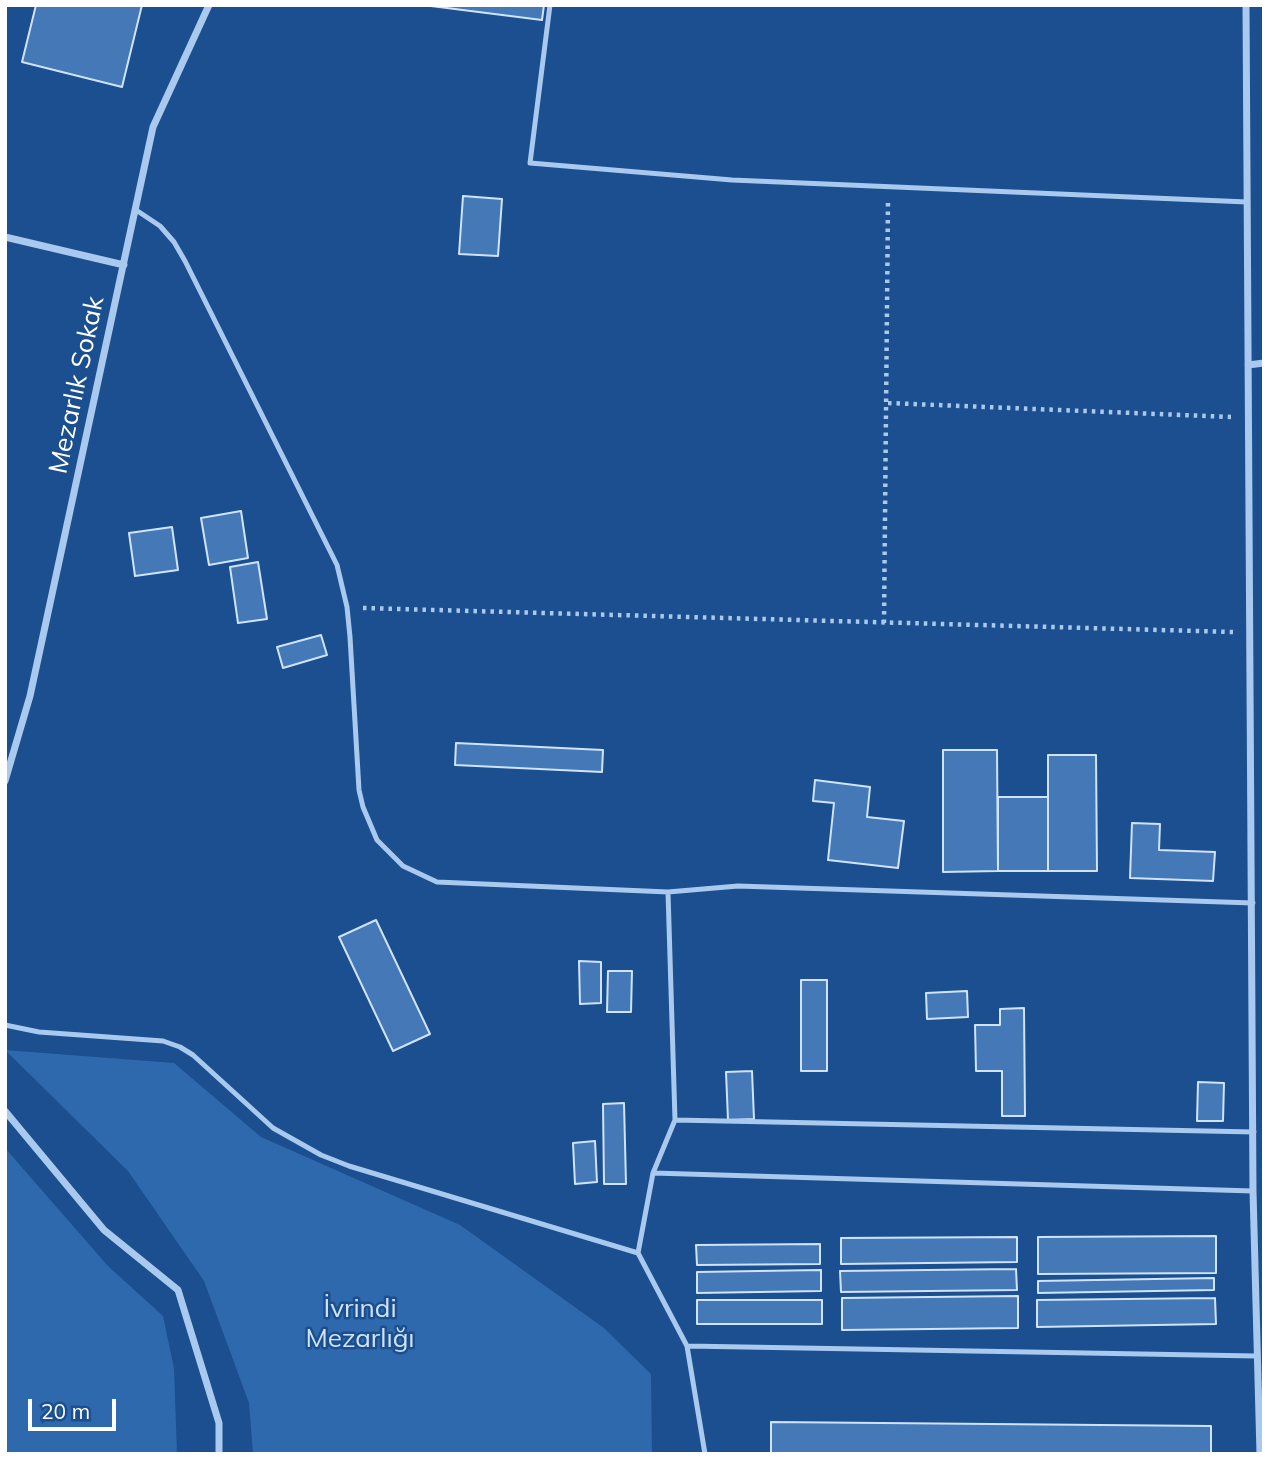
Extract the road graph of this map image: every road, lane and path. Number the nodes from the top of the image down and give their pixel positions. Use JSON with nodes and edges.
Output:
{"nodes":[{"id":1,"x":209,"y":5,"type":"edge"},
{"id":2,"x":551,"y":5,"type":"edge"},
{"id":3,"x":1246,"y":5,"type":"edge"},
{"id":4,"x":888,"y":187,"type":"junction"},
{"id":5,"x":1247,"y":202,"type":"junction"},
{"id":6,"x":136,"y":210,"type":"junction"},
{"id":7,"x":5,"y":237,"type":"edge"},
{"id":8,"x":124,"y":265,"type":"junction"},
{"id":9,"x":1264,"y":363,"type":"edge"},
{"id":10,"x":1248,"y":365,"type":"junction"},
{"id":11,"x":888,"y":403,"type":"junction"},
{"id":12,"x":1249,"y":418,"type":"junction"},
{"id":13,"x":347,"y":607,"type":"junction"},
{"id":14,"x":884,"y":623,"type":"junction"},
{"id":15,"x":1251,"y":633,"type":"junction"},
{"id":16,"x":5,"y":781,"type":"edge"},
{"id":17,"x":668,"y":891,"type":"junction"},
{"id":18,"x":1253,"y":903,"type":"junction"},
{"id":19,"x":5,"y":1024,"type":"edge"},
{"id":20,"x":5,"y":1111,"type":"edge"},
{"id":21,"x":675,"y":1120,"type":"junction"},
{"id":22,"x":1254,"y":1132,"type":"junction"},
{"id":23,"x":1254,"y":1161,"type":"junction"},
{"id":24,"x":1264,"y":1161,"type":"edge"},
{"id":25,"x":653,"y":1173,"type":"junction"},
{"id":26,"x":1253,"y":1191,"type":"junction"},
{"id":27,"x":638,"y":1253,"type":"junction"},
{"id":28,"x":687,"y":1346,"type":"junction"},
{"id":29,"x":1260,"y":1356,"type":"edge"},
{"id":30,"x":219,"y":1454,"type":"edge"},
{"id":31,"x":705,"y":1454,"type":"edge"},
{"id":32,"x":1260,"y":1454,"type":"edge"}],
"edges":[{"from":1,"to":6,"type":"street","name":"Mezarlık Sokak"},
{"from":2,"to":4,"type":"lane"},
{"from":3,"to":5,"type":"street"},
{"from":4,"to":5,"type":"lane"},
{"from":4,"to":11,"type":"path"},
{"from":5,"to":10,"type":"street"},
{"from":6,"to":8,"type":"street","name":"Mezarlık Sokak"},
{"from":6,"to":13,"type":"lane"},
{"from":7,"to":8,"type":"street"},
{"from":8,"to":16,"type":"street","name":"Mezarlık Sokak"},
{"from":9,"to":10,"type":"street"},
{"from":10,"to":12,"type":"street"},
{"from":11,"to":12,"type":"path"},
{"from":11,"to":14,"type":"path"},
{"from":12,"to":15,"type":"street"},
{"from":13,"to":14,"type":"path"},
{"from":13,"to":17,"type":"lane"},
{"from":14,"to":15,"type":"path"},
{"from":15,"to":18,"type":"street"},
{"from":17,"to":18,"type":"lane"},
{"from":17,"to":21,"type":"lane"},
{"from":18,"to":22,"type":"street"},
{"from":19,"to":27,"type":"lane"},
{"from":20,"to":30,"type":"street"},
{"from":21,"to":22,"type":"lane"},
{"from":21,"to":25,"type":"lane"},
{"from":22,"to":23,"type":"street"},
{"from":23,"to":24,"type":"street"},
{"from":23,"to":26,"type":"street"},
{"from":25,"to":26,"type":"lane"},
{"from":25,"to":27,"type":"lane"},
{"from":26,"to":29,"type":"street"},
{"from":27,"to":28,"type":"lane"},
{"from":28,"to":29,"type":"lane"},
{"from":28,"to":31,"type":"lane"},
{"from":29,"to":32,"type":"street"}]}
